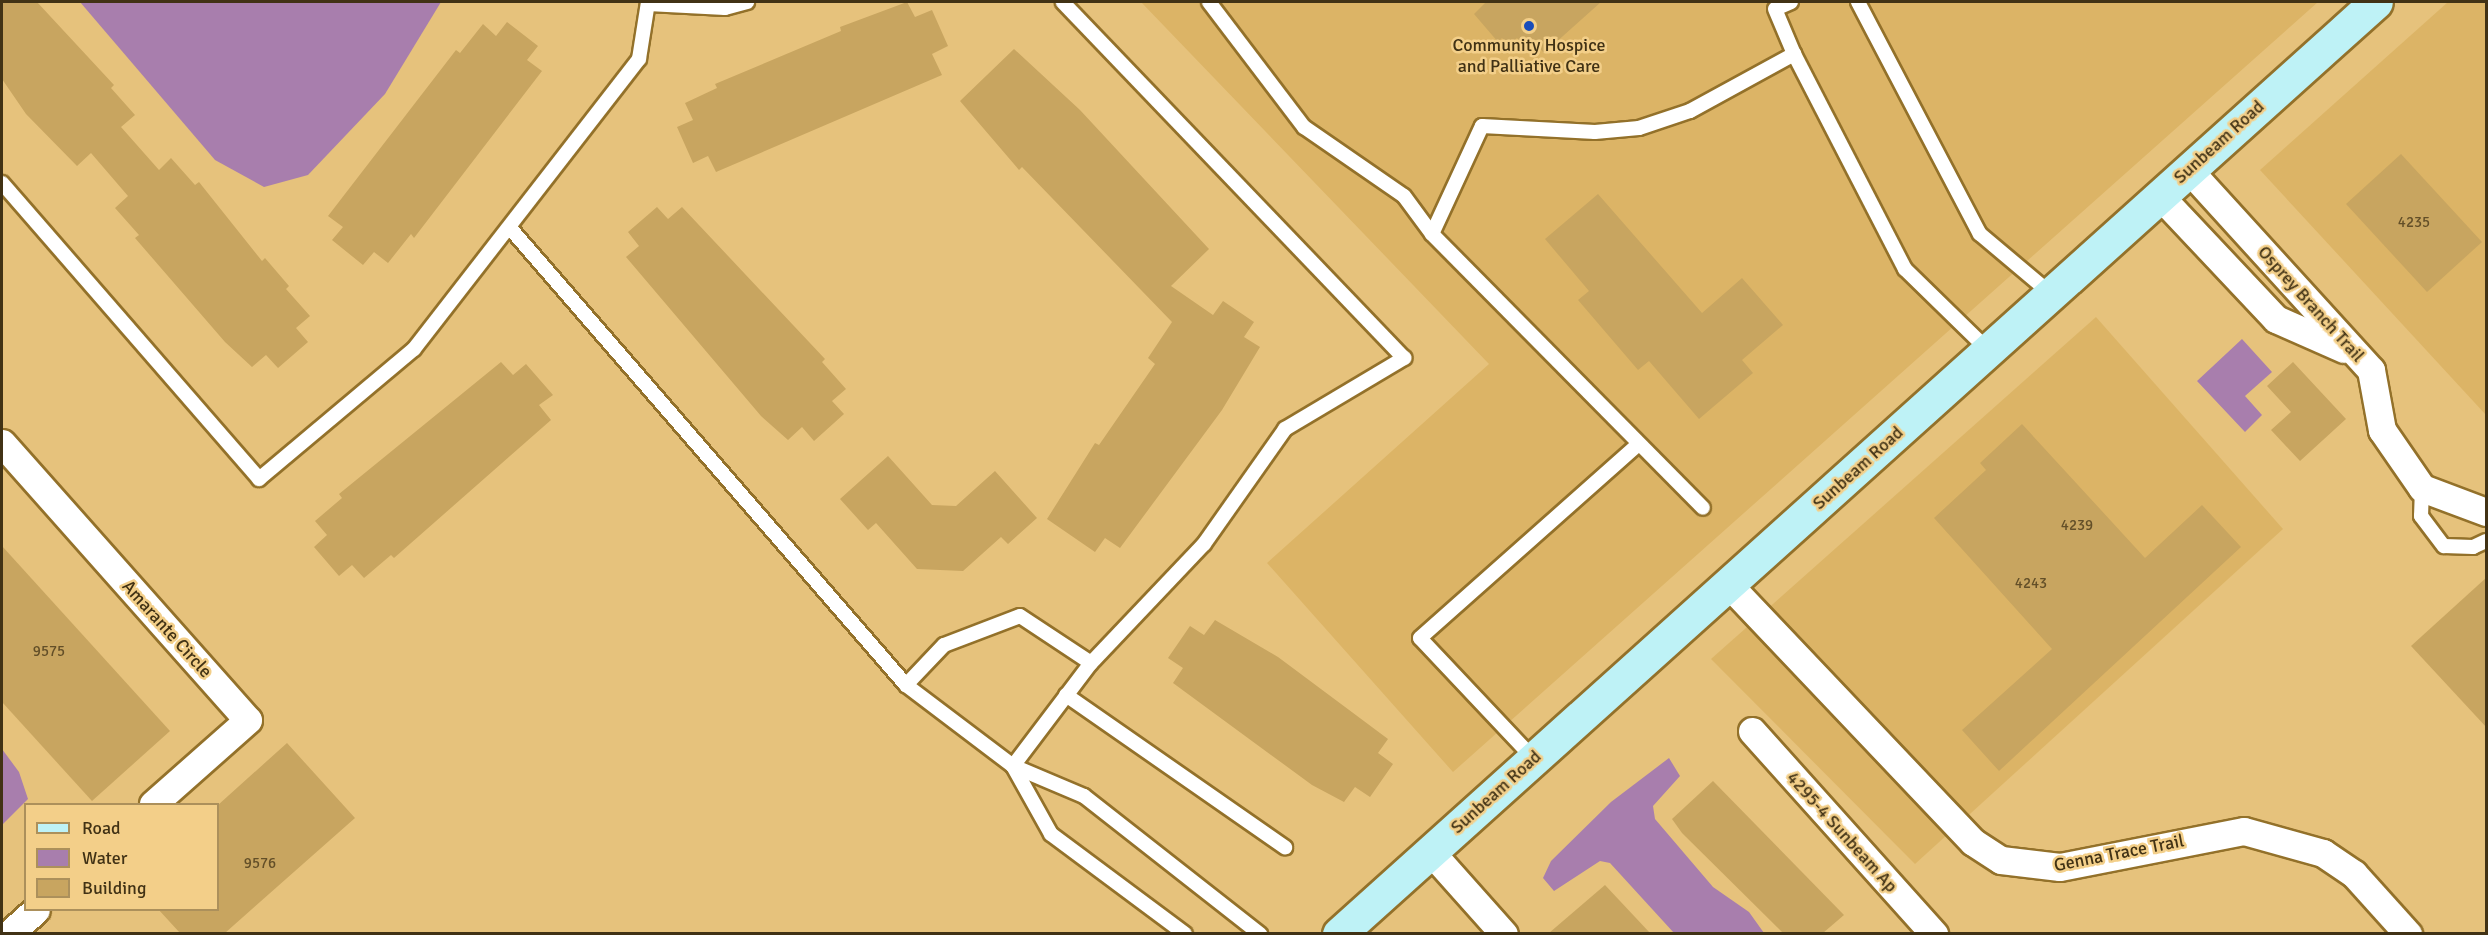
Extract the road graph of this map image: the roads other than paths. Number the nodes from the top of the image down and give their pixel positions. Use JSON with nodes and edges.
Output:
{"nodes":[{"id":1,"x":747,"y":2,"type":"edge"},
{"id":2,"x":1063,"y":2,"type":"edge"},
{"id":3,"x":1209,"y":2,"type":"edge"},
{"id":4,"x":1791,"y":2,"type":"edge"},
{"id":5,"x":1858,"y":2,"type":"edge"},
{"id":6,"x":2376,"y":2,"type":"edge"},
{"id":7,"x":648,"y":3,"type":"edge"},
{"id":8,"x":1794,"y":54,"type":"junction"},
{"id":9,"x":2188,"y":169,"type":"junction"},
{"id":10,"x":2,"y":183,"type":"edge"},
{"id":11,"x":2159,"y":195,"type":"junction"},
{"id":12,"x":510,"y":228,"type":"junction"},
{"id":13,"x":1432,"y":234,"type":"junction"},
{"id":14,"x":2050,"y":293,"type":"junction"},
{"id":15,"x":1988,"y":350,"type":"junction"},
{"id":16,"x":2353,"y":353,"type":"junction"},
{"id":17,"x":2,"y":443,"type":"edge"},
{"id":18,"x":1637,"y":445,"type":"junction"},
{"id":19,"x":2422,"y":488,"type":"junction"},
{"id":20,"x":1703,"y":508,"type":"dead end"},
{"id":21,"x":2487,"y":512,"type":"edge"},
{"id":22,"x":2487,"y":541,"type":"edge"},
{"id":23,"x":1729,"y":585,"type":"junction"},
{"id":24,"x":1091,"y":663,"type":"junction"},
{"id":25,"x":906,"y":685,"type":"junction"},
{"id":26,"x":1066,"y":695,"type":"junction"},
{"id":27,"x":1752,"y":731,"type":"dead end"},
{"id":28,"x":1534,"y":759,"type":"junction"},
{"id":29,"x":1013,"y":766,"type":"junction"},
{"id":30,"x":154,"y":803,"type":"edge"},
{"id":31,"x":1285,"y":847,"type":"dead end"},
{"id":32,"x":1430,"y":851,"type":"junction"},
{"id":33,"x":34,"y":911,"type":"edge"},
{"id":34,"x":1924,"y":930,"type":"edge"},
{"id":35,"x":9,"y":933,"type":"edge"},
{"id":36,"x":1185,"y":933,"type":"edge"},
{"id":37,"x":1260,"y":933,"type":"edge"},
{"id":38,"x":1339,"y":933,"type":"edge"},
{"id":39,"x":1504,"y":933,"type":"edge"},
{"id":40,"x":2408,"y":933,"type":"edge"}],
"edges":[{"from":1,"to":7,"type":"lane"},
{"from":2,"to":24,"type":"lane"},
{"from":3,"to":13,"type":"lane"},
{"from":4,"to":8,"type":"lane"},
{"from":5,"to":14,"type":"lane"},
{"from":6,"to":9,"type":"street","name":"Sunbeam Road"},
{"from":7,"to":12,"type":"lane"},
{"from":8,"to":13,"type":"lane"},
{"from":8,"to":15,"type":"lane"},
{"from":9,"to":11,"type":"street","name":"Sunbeam Road"},
{"from":9,"to":16,"type":"street","name":"Osprey Branch Trail"},
{"from":10,"to":12,"type":"lane"},
{"from":11,"to":14,"type":"street","name":"Sunbeam Road"},
{"from":11,"to":16,"type":"street"},
{"from":12,"to":25,"type":"lane"},
{"from":13,"to":18,"type":"lane"},
{"from":14,"to":15,"type":"street","name":"Sunbeam Road"},
{"from":15,"to":23,"type":"street","name":"Sunbeam Road"},
{"from":16,"to":19,"type":"street","name":"Osprey Branch Trail"},
{"from":17,"to":30,"type":"street","name":"Amarante Circle"},
{"from":18,"to":20,"type":"lane"},
{"from":18,"to":28,"type":"lane"},
{"from":19,"to":21,"type":"street"},
{"from":19,"to":22,"type":"lane"},
{"from":23,"to":28,"type":"street","name":"Sunbeam Road"},
{"from":23,"to":40,"type":"street","name":"Genna Trace Trail"},
{"from":24,"to":25,"type":"lane"},
{"from":24,"to":26,"type":"lane"},
{"from":25,"to":29,"type":"lane"},
{"from":26,"to":29,"type":"lane"},
{"from":26,"to":31,"type":"lane"},
{"from":27,"to":34,"type":"street","name":"4295-4 Sunbeam Ap"},
{"from":28,"to":32,"type":"street","name":"Sunbeam Road"},
{"from":29,"to":36,"type":"lane"},
{"from":29,"to":37,"type":"lane"},
{"from":32,"to":38,"type":"street","name":"Sunbeam Road"},
{"from":32,"to":39,"type":"street"},
{"from":33,"to":35,"type":"street"}]}
